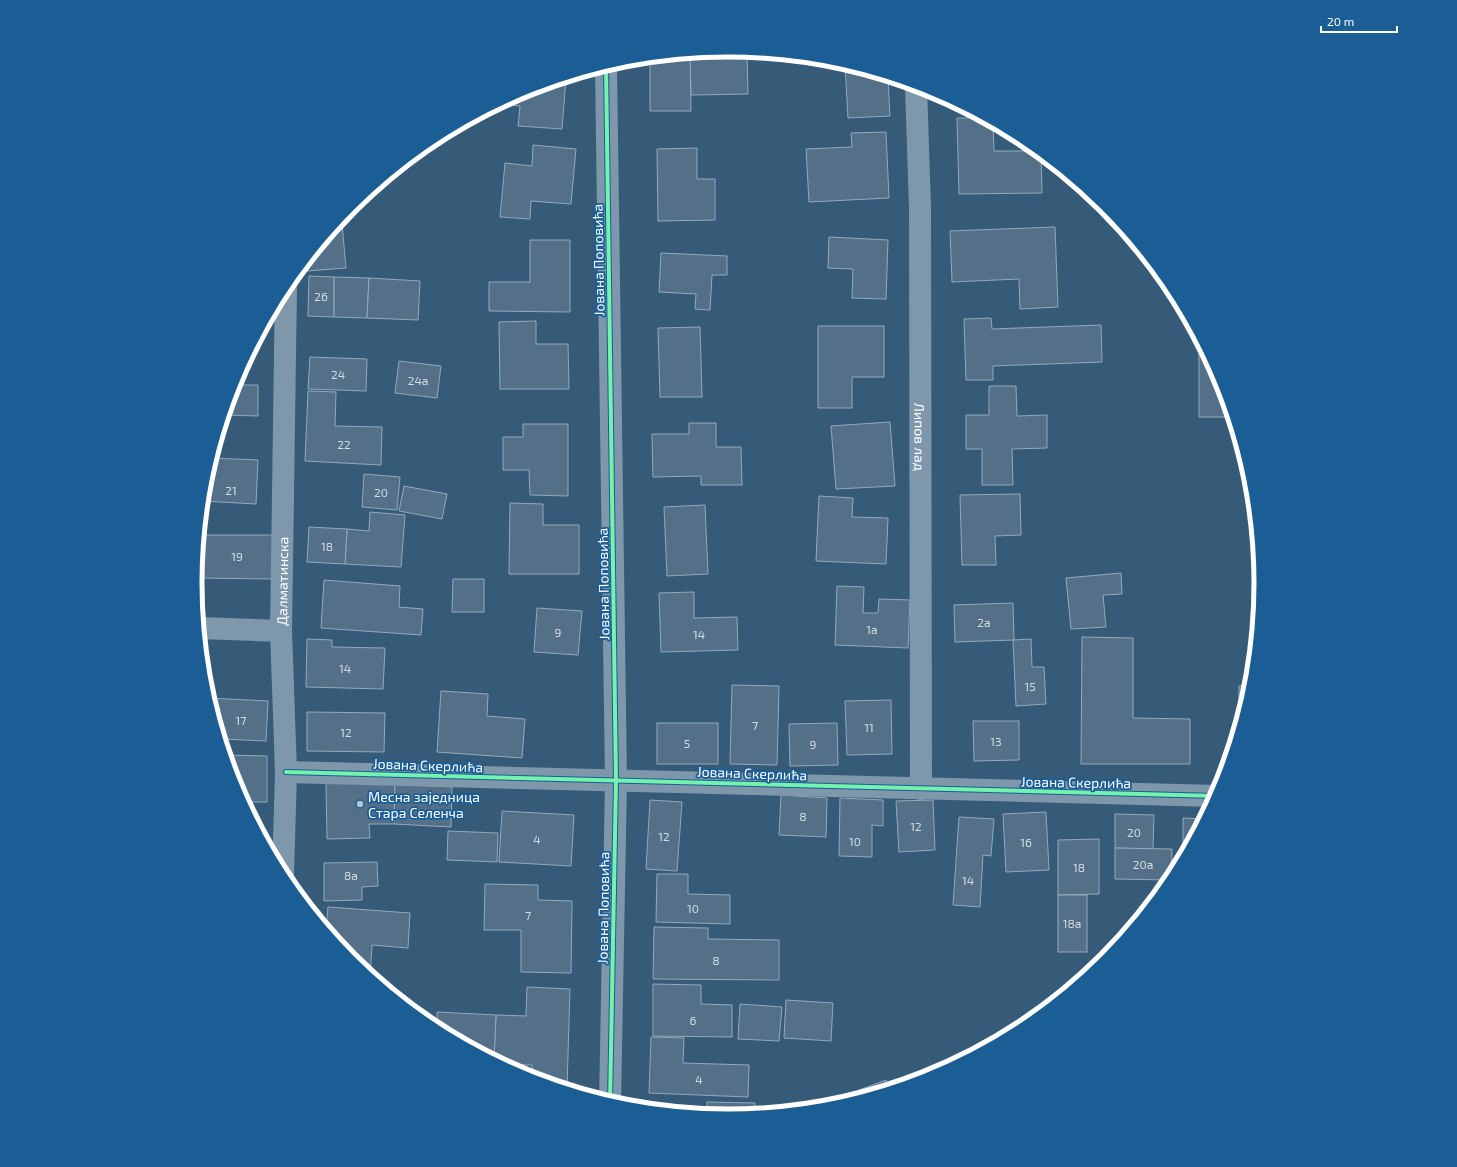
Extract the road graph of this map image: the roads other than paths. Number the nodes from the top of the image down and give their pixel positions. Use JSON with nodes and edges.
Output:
{"nodes":[{"id":1,"x":606,"y":72,"type":"edge"},
{"id":2,"x":916,"y":92,"type":"edge"},
{"id":3,"x":286,"y":299,"type":"edge"},
{"id":4,"x":204,"y":628,"type":"edge"},
{"id":5,"x":281,"y":631,"type":"junction"},
{"id":6,"x":286,"y":772,"type":"junction"},
{"id":7,"x":616,"y":781,"type":"junction"},
{"id":8,"x":921,"y":789,"type":"junction"},
{"id":9,"x":1210,"y":796,"type":"edge"},
{"id":10,"x":282,"y":862,"type":"edge"},
{"id":11,"x":610,"y":1096,"type":"edge"}],
"edges":[{"from":1,"to":7,"type":"street","name":"Јована Поповића"},
{"from":2,"to":8,"type":"street","name":"Липов лад"},
{"from":3,"to":5,"type":"street","name":"Далматинска"},
{"from":4,"to":5,"type":"street"},
{"from":5,"to":6,"type":"street","name":"Далматинска"},
{"from":6,"to":7,"type":"street","name":"Јована Скерлића"},
{"from":6,"to":10,"type":"street","name":"Далматинска"},
{"from":7,"to":8,"type":"street","name":"Јована Скерлића"},
{"from":7,"to":11,"type":"street","name":"Јована Поповића"},
{"from":8,"to":9,"type":"street","name":"Јована Скерлића"}]}
